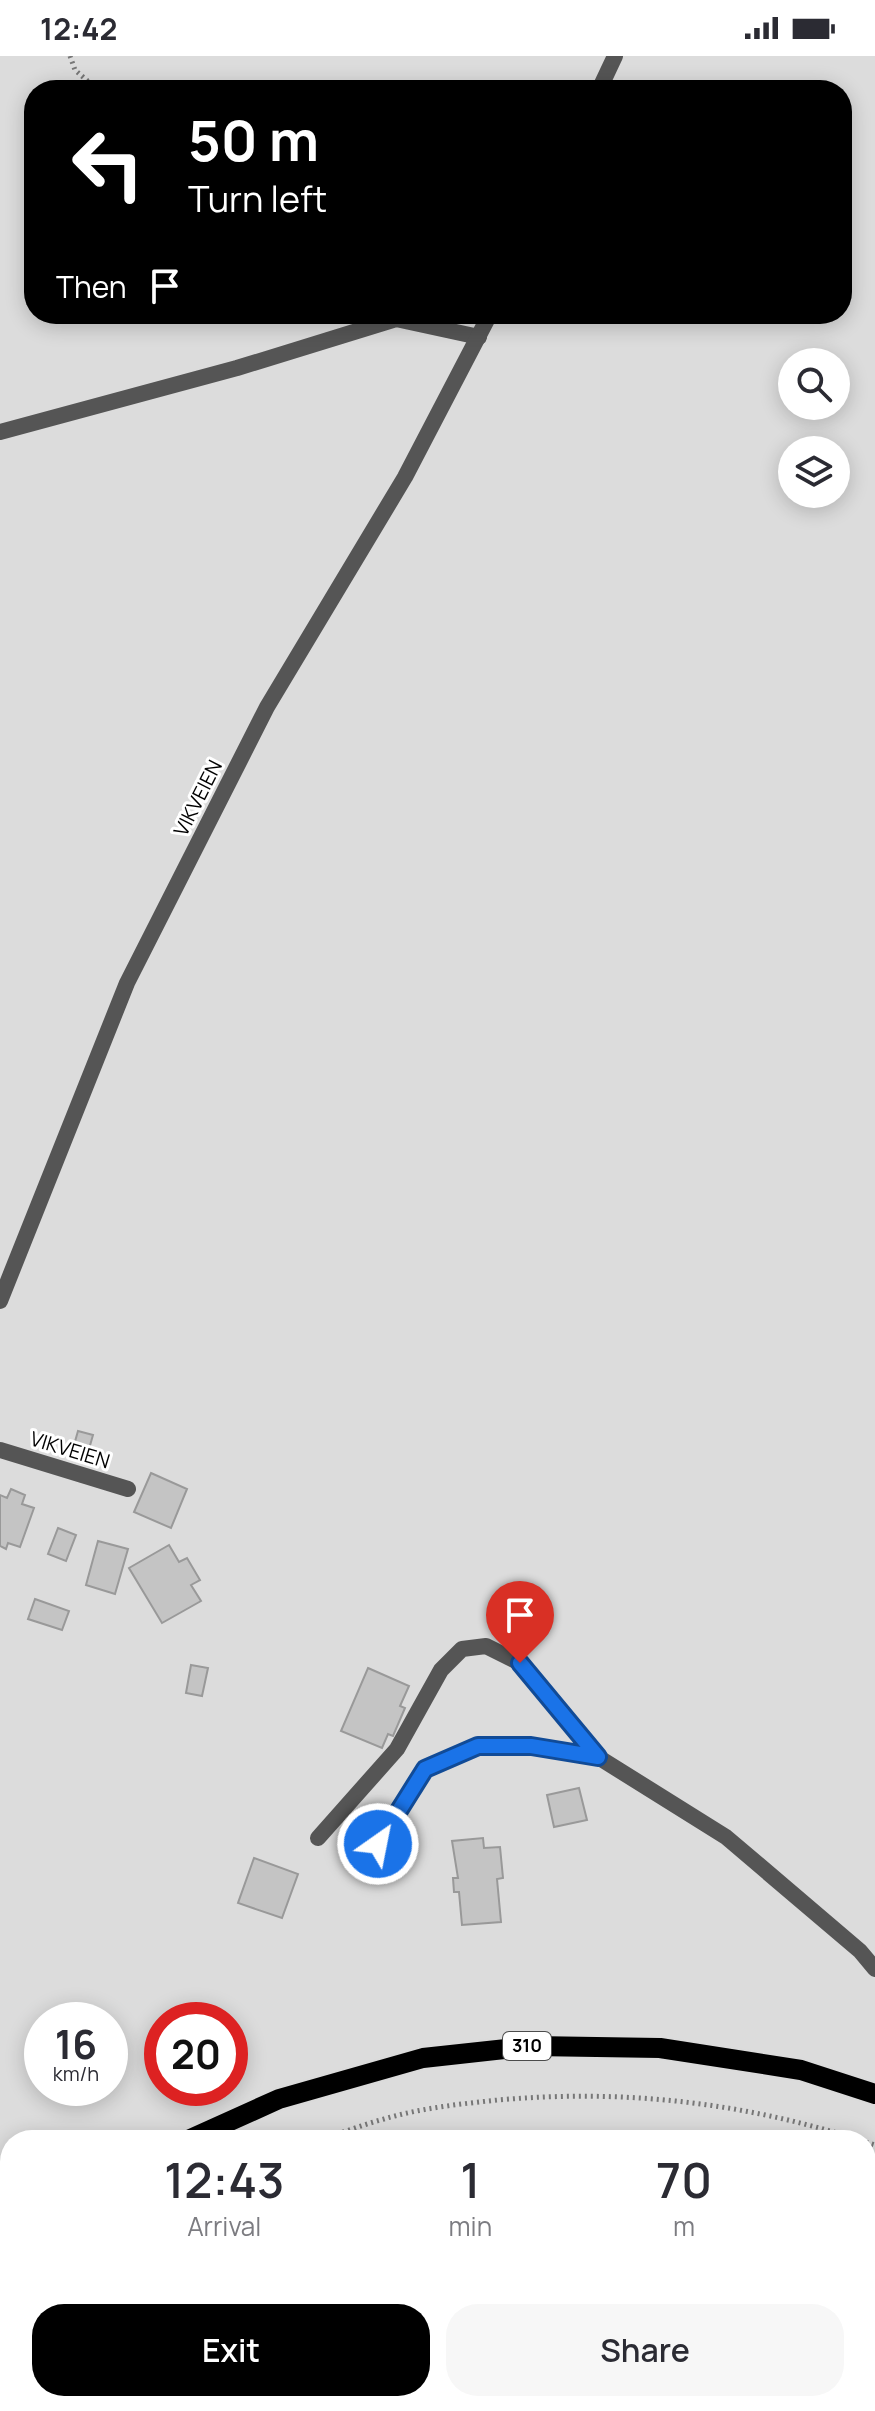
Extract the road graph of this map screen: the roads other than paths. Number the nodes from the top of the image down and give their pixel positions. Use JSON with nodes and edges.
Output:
{"nodes":[{"id":1,"x":615,"y":56,"type":"edge"},
{"id":2,"x":604,"y":80,"type":"edge"},
{"id":3,"x":380,"y":324,"type":"edge"},
{"id":4,"x":419,"y":324,"type":"edge"},
{"id":5,"x":485,"y":324,"type":"edge"},
{"id":6,"x":479,"y":337,"type":"junction"},
{"id":7,"x":0,"y":432,"type":"edge"},
{"id":8,"x":0,"y":1301,"type":"edge"},
{"id":9,"x":0,"y":1450,"type":"edge"},
{"id":10,"x":128,"y":1489,"type":"dead end"},
{"id":11,"x":598,"y":1757,"type":"junction"},
{"id":12,"x":318,"y":1838,"type":"dead end"},
{"id":13,"x":378,"y":1844,"type":"dead end"},
{"id":14,"x":875,"y":1969,"type":"edge"},
{"id":15,"x":875,"y":2094,"type":"edge"},
{"id":16,"x":210,"y":2130,"type":"edge"}],
"edges":[{"from":1,"to":2,"type":"street"},
{"from":3,"to":7,"type":"street"},
{"from":4,"to":6,"type":"street"},
{"from":5,"to":6,"type":"street","name":"VIKVEIEN"},
{"from":6,"to":8,"type":"street","name":"VIKVEIEN"},
{"from":9,"to":10,"type":"street","name":"VIKVEIEN"},
{"from":11,"to":12,"type":"street"},
{"from":11,"to":13,"type":"street"},
{"from":11,"to":14,"type":"street"},
{"from":15,"to":16,"type":"main road","number":"310"}]}
